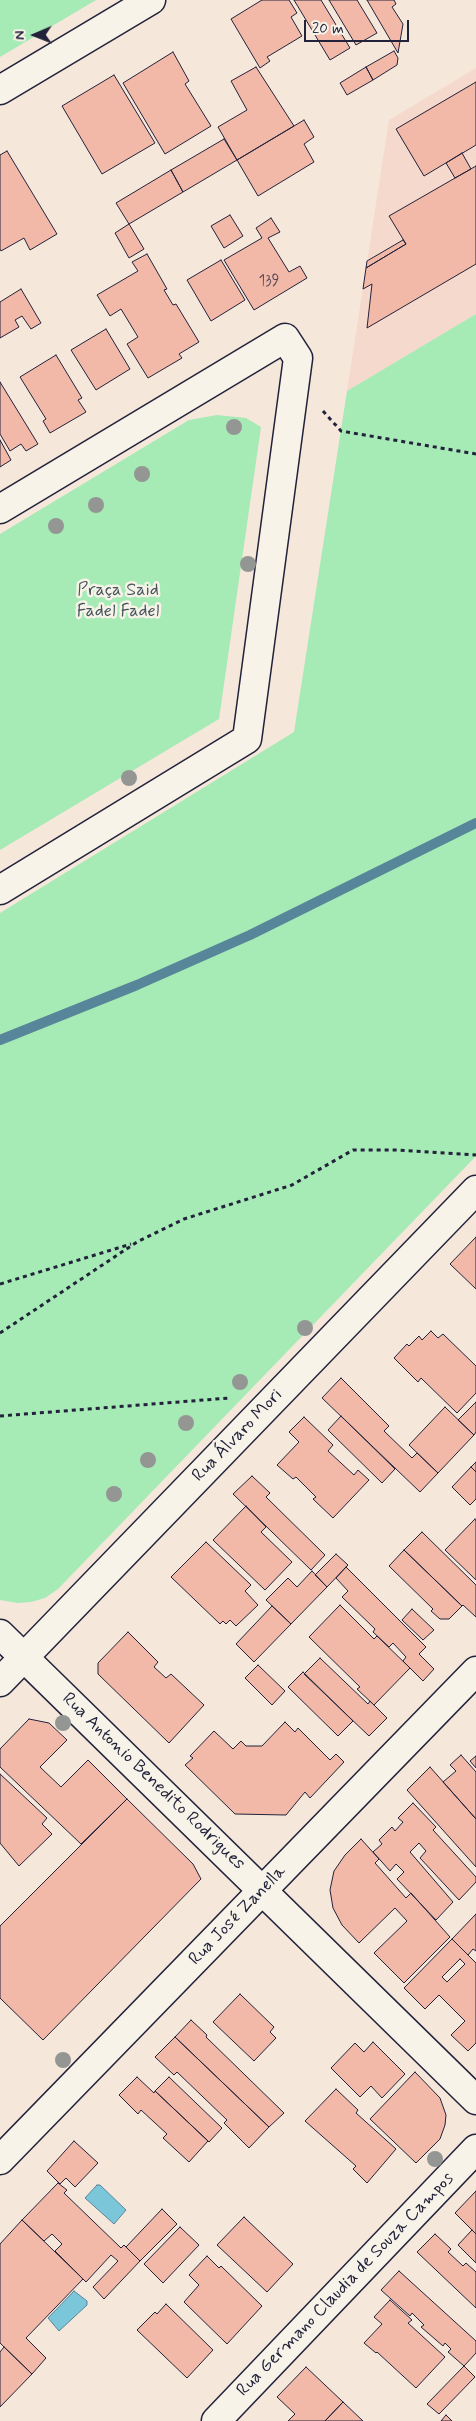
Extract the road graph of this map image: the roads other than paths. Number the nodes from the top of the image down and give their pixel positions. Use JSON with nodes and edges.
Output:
{"nodes":[{"id":1,"x":152,"y":0,"type":"edge"},
{"id":2,"x":0,"y":90,"type":"edge"},
{"id":3,"x":0,"y":510,"type":"edge"},
{"id":4,"x":0,"y":890,"type":"edge"},
{"id":5,"x":476,"y":1190,"type":"edge"},
{"id":6,"x":0,"y":1634,"type":"edge"},
{"id":7,"x":24,"y":1658,"type":"junction"},
{"id":8,"x":476,"y":1671,"type":"edge"},
{"id":9,"x":0,"y":1682,"type":"edge"},
{"id":10,"x":264,"y":1890,"type":"junction"},
{"id":11,"x":476,"y":2100,"type":"edge"},
{"id":12,"x":476,"y":2149,"type":"edge"},
{"id":13,"x":0,"y":2160,"type":"edge"},
{"id":14,"x":216,"y":2421,"type":"edge"}],
"edges":[{"from":1,"to":2,"type":"street"},
{"from":3,"to":4,"type":"street"},
{"from":5,"to":7,"type":"street","name":"Rua Álvaro Mori"},
{"from":6,"to":7,"type":"street","name":"Rua Antonio Benedito Rodrigues"},
{"from":7,"to":9,"type":"street","name":"Rua Álvaro Mori"},
{"from":7,"to":10,"type":"street","name":"Rua Antonio Benedito Rodrigues"},
{"from":8,"to":10,"type":"street","name":"Rua José Zanella"},
{"from":10,"to":11,"type":"street","name":"Rua Antonio Benedito Rodrigues"},
{"from":10,"to":13,"type":"street","name":"Rua José Zanella"},
{"from":12,"to":14,"type":"street","name":"Rua Germano Claudia de Souza Campos"}]}
